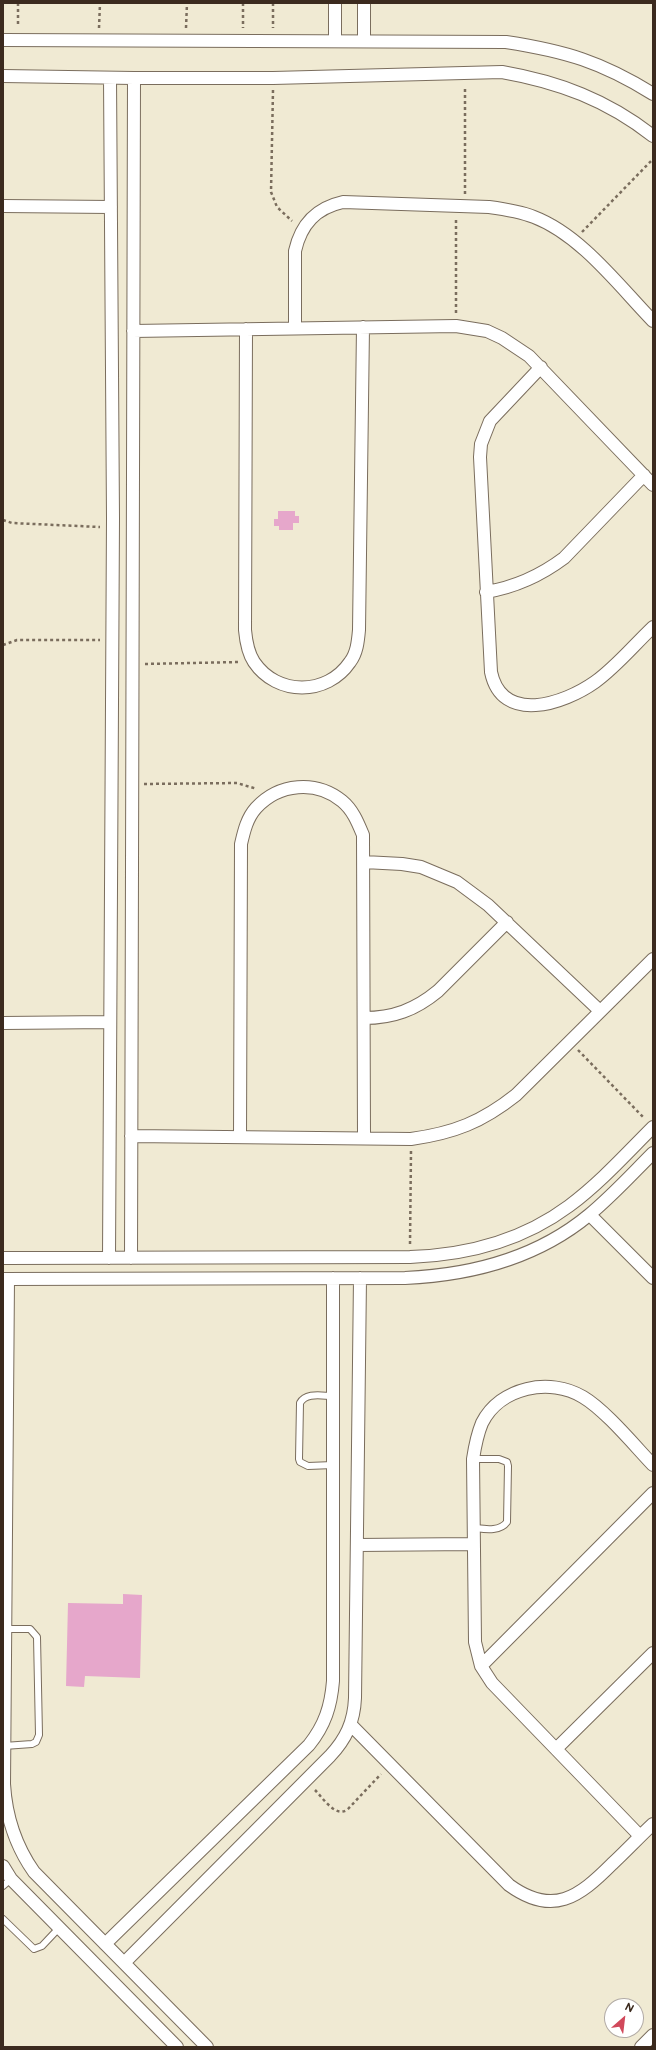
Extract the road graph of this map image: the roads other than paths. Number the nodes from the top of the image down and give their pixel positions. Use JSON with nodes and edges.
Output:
{"nodes":[{"id":1,"x":335,"y":3,"type":"edge"},
{"id":2,"x":364,"y":3,"type":"edge"},
{"id":3,"x":3,"y":40,"type":"edge"},
{"id":4,"x":334,"y":41,"type":"junction"},
{"id":5,"x":364,"y":41,"type":"junction"},
{"id":6,"x":3,"y":76,"type":"edge"},
{"id":7,"x":110,"y":78,"type":"junction"},
{"id":8,"x":134,"y":78,"type":"junction"},
{"id":9,"x":653,"y":94,"type":"edge"},
{"id":10,"x":653,"y":136,"type":"edge"},
{"id":11,"x":3,"y":206,"type":"edge"},
{"id":12,"x":111,"y":207,"type":"junction"},
{"id":13,"x":653,"y":321,"type":"edge"},
{"id":14,"x":363,"y":327,"type":"junction"},
{"id":15,"x":295,"y":328,"type":"junction"},
{"id":16,"x":246,"y":329,"type":"junction"},
{"id":17,"x":133,"y":331,"type":"junction"},
{"id":18,"x":541,"y":367,"type":"junction"},
{"id":19,"x":644,"y":476,"type":"junction"},
{"id":20,"x":653,"y":485,"type":"edge"},
{"id":21,"x":133,"y":518,"type":"junction"},
{"id":22,"x":113,"y":523,"type":"junction"},
{"id":23,"x":486,"y":592,"type":"junction"},
{"id":24,"x":653,"y":627,"type":"edge"},
{"id":25,"x":112,"y":815,"type":"junction"},
{"id":26,"x":132,"y":815,"type":"junction"},
{"id":27,"x":364,"y":862,"type":"junction"},
{"id":28,"x":506,"y":922,"type":"junction"},
{"id":29,"x":653,"y":959,"type":"edge"},
{"id":30,"x":600,"y":1012,"type":"junction"},
{"id":31,"x":364,"y":1018,"type":"junction"},
{"id":32,"x":110,"y":1022,"type":"junction"},
{"id":33,"x":3,"y":1023,"type":"edge"},
{"id":34,"x":653,"y":1127,"type":"edge"},
{"id":35,"x":131,"y":1136,"type":"junction"},
{"id":36,"x":240,"y":1137,"type":"junction"},
{"id":37,"x":364,"y":1138,"type":"junction"},
{"id":38,"x":653,"y":1153,"type":"edge"},
{"id":39,"x":590,"y":1215,"type":"junction"},
{"id":40,"x":3,"y":1258,"type":"edge"},
{"id":41,"x":109,"y":1258,"type":"junction"},
{"id":42,"x":131,"y":1258,"type":"junction"},
{"id":43,"x":333,"y":1278,"type":"junction"},
{"id":44,"x":360,"y":1278,"type":"junction"},
{"id":45,"x":653,"y":1278,"type":"edge"},
{"id":46,"x":6,"y":1279,"type":"edge"},
{"id":47,"x":333,"y":1396,"type":"junction"},
{"id":48,"x":473,"y":1459,"type":"junction"},
{"id":49,"x":333,"y":1465,"type":"junction"},
{"id":50,"x":653,"y":1465,"type":"edge"},
{"id":51,"x":653,"y":1493,"type":"edge"},
{"id":52,"x":474,"y":1528,"type":"junction"},
{"id":53,"x":474,"y":1544,"type":"junction"},
{"id":54,"x":357,"y":1545,"type":"junction"},
{"id":55,"x":5,"y":1629,"type":"junction"},
{"id":56,"x":653,"y":1653,"type":"edge"},
{"id":57,"x":481,"y":1666,"type":"junction"},
{"id":58,"x":351,"y":1725,"type":"junction"},
{"id":59,"x":4,"y":1746,"type":"junction"},
{"id":60,"x":556,"y":1749,"type":"junction"},
{"id":61,"x":653,"y":1824,"type":"edge"},
{"id":62,"x":640,"y":1836,"type":"junction"},
{"id":63,"x":3,"y":1866,"type":"edge"},
{"id":64,"x":7,"y":1883,"type":"edge"},
{"id":65,"x":3,"y":1919,"type":"edge"},
{"id":66,"x":59,"y":1928,"type":"junction"},
{"id":67,"x":105,"y":1944,"type":"junction"},
{"id":68,"x":124,"y":1963,"type":"junction"},
{"id":69,"x":653,"y":2035,"type":"edge"},
{"id":70,"x":177,"y":2047,"type":"edge"},
{"id":71,"x":207,"y":2047,"type":"edge"},
{"id":72,"x":641,"y":2047,"type":"edge"}],
"edges":[{"from":1,"to":4,"type":"street"},
{"from":2,"to":5,"type":"street"},
{"from":3,"to":4,"type":"street"},
{"from":4,"to":5,"type":"street"},
{"from":5,"to":9,"type":"street"},
{"from":6,"to":7,"type":"street"},
{"from":7,"to":8,"type":"street"},
{"from":7,"to":12,"type":"street"},
{"from":8,"to":10,"type":"street"},
{"from":8,"to":17,"type":"street"},
{"from":11,"to":12,"type":"street"},
{"from":12,"to":22,"type":"street"},
{"from":13,"to":15,"type":"street"},
{"from":14,"to":15,"type":"street"},
{"from":14,"to":16,"type":"street"},
{"from":14,"to":18,"type":"street"},
{"from":15,"to":16,"type":"street"},
{"from":16,"to":17,"type":"street"},
{"from":17,"to":21,"type":"street"},
{"from":18,"to":19,"type":"street"},
{"from":18,"to":23,"type":"street"},
{"from":19,"to":20,"type":"street"},
{"from":19,"to":23,"type":"street"},
{"from":21,"to":22,"type":"street"},
{"from":21,"to":26,"type":"street"},
{"from":22,"to":25,"type":"street"},
{"from":23,"to":24,"type":"street"},
{"from":25,"to":26,"type":"street"},
{"from":25,"to":32,"type":"street"},
{"from":26,"to":35,"type":"street"},
{"from":27,"to":28,"type":"street"},
{"from":27,"to":31,"type":"street"},
{"from":27,"to":36,"type":"street"},
{"from":28,"to":30,"type":"street"},
{"from":28,"to":31,"type":"street"},
{"from":29,"to":30,"type":"street"},
{"from":30,"to":37,"type":"street"},
{"from":31,"to":37,"type":"street"},
{"from":32,"to":33,"type":"street"},
{"from":32,"to":41,"type":"street"},
{"from":34,"to":42,"type":"street"},
{"from":35,"to":36,"type":"street"},
{"from":35,"to":42,"type":"street"},
{"from":36,"to":37,"type":"street"},
{"from":38,"to":39,"type":"street"},
{"from":39,"to":44,"type":"street"},
{"from":39,"to":45,"type":"street"},
{"from":40,"to":41,"type":"street"},
{"from":41,"to":42,"type":"street"},
{"from":43,"to":44,"type":"street"},
{"from":43,"to":46,"type":"street"},
{"from":43,"to":47,"type":"street"},
{"from":44,"to":54,"type":"street"},
{"from":46,"to":55,"type":"street"},
{"from":47,"to":49,"type":"street"},
{"from":47,"to":49,"type":"lane"},
{"from":48,"to":50,"type":"street"},
{"from":48,"to":52,"type":"street"},
{"from":48,"to":52,"type":"lane"},
{"from":49,"to":67,"type":"street"},
{"from":51,"to":57,"type":"street"},
{"from":52,"to":53,"type":"street"},
{"from":53,"to":54,"type":"street"},
{"from":53,"to":57,"type":"street"},
{"from":54,"to":58,"type":"street"},
{"from":55,"to":59,"type":"street"},
{"from":55,"to":59,"type":"lane"},
{"from":56,"to":60,"type":"street"},
{"from":57,"to":60,"type":"street"},
{"from":58,"to":62,"type":"street"},
{"from":58,"to":68,"type":"street"},
{"from":59,"to":67,"type":"street"},
{"from":60,"to":62,"type":"street"},
{"from":61,"to":62,"type":"street"},
{"from":63,"to":64,"type":"street"},
{"from":64,"to":66,"type":"street"},
{"from":65,"to":66,"type":"lane"},
{"from":66,"to":70,"type":"street"},
{"from":67,"to":68,"type":"street"},
{"from":68,"to":71,"type":"street"},
{"from":69,"to":72,"type":"street"}]}
